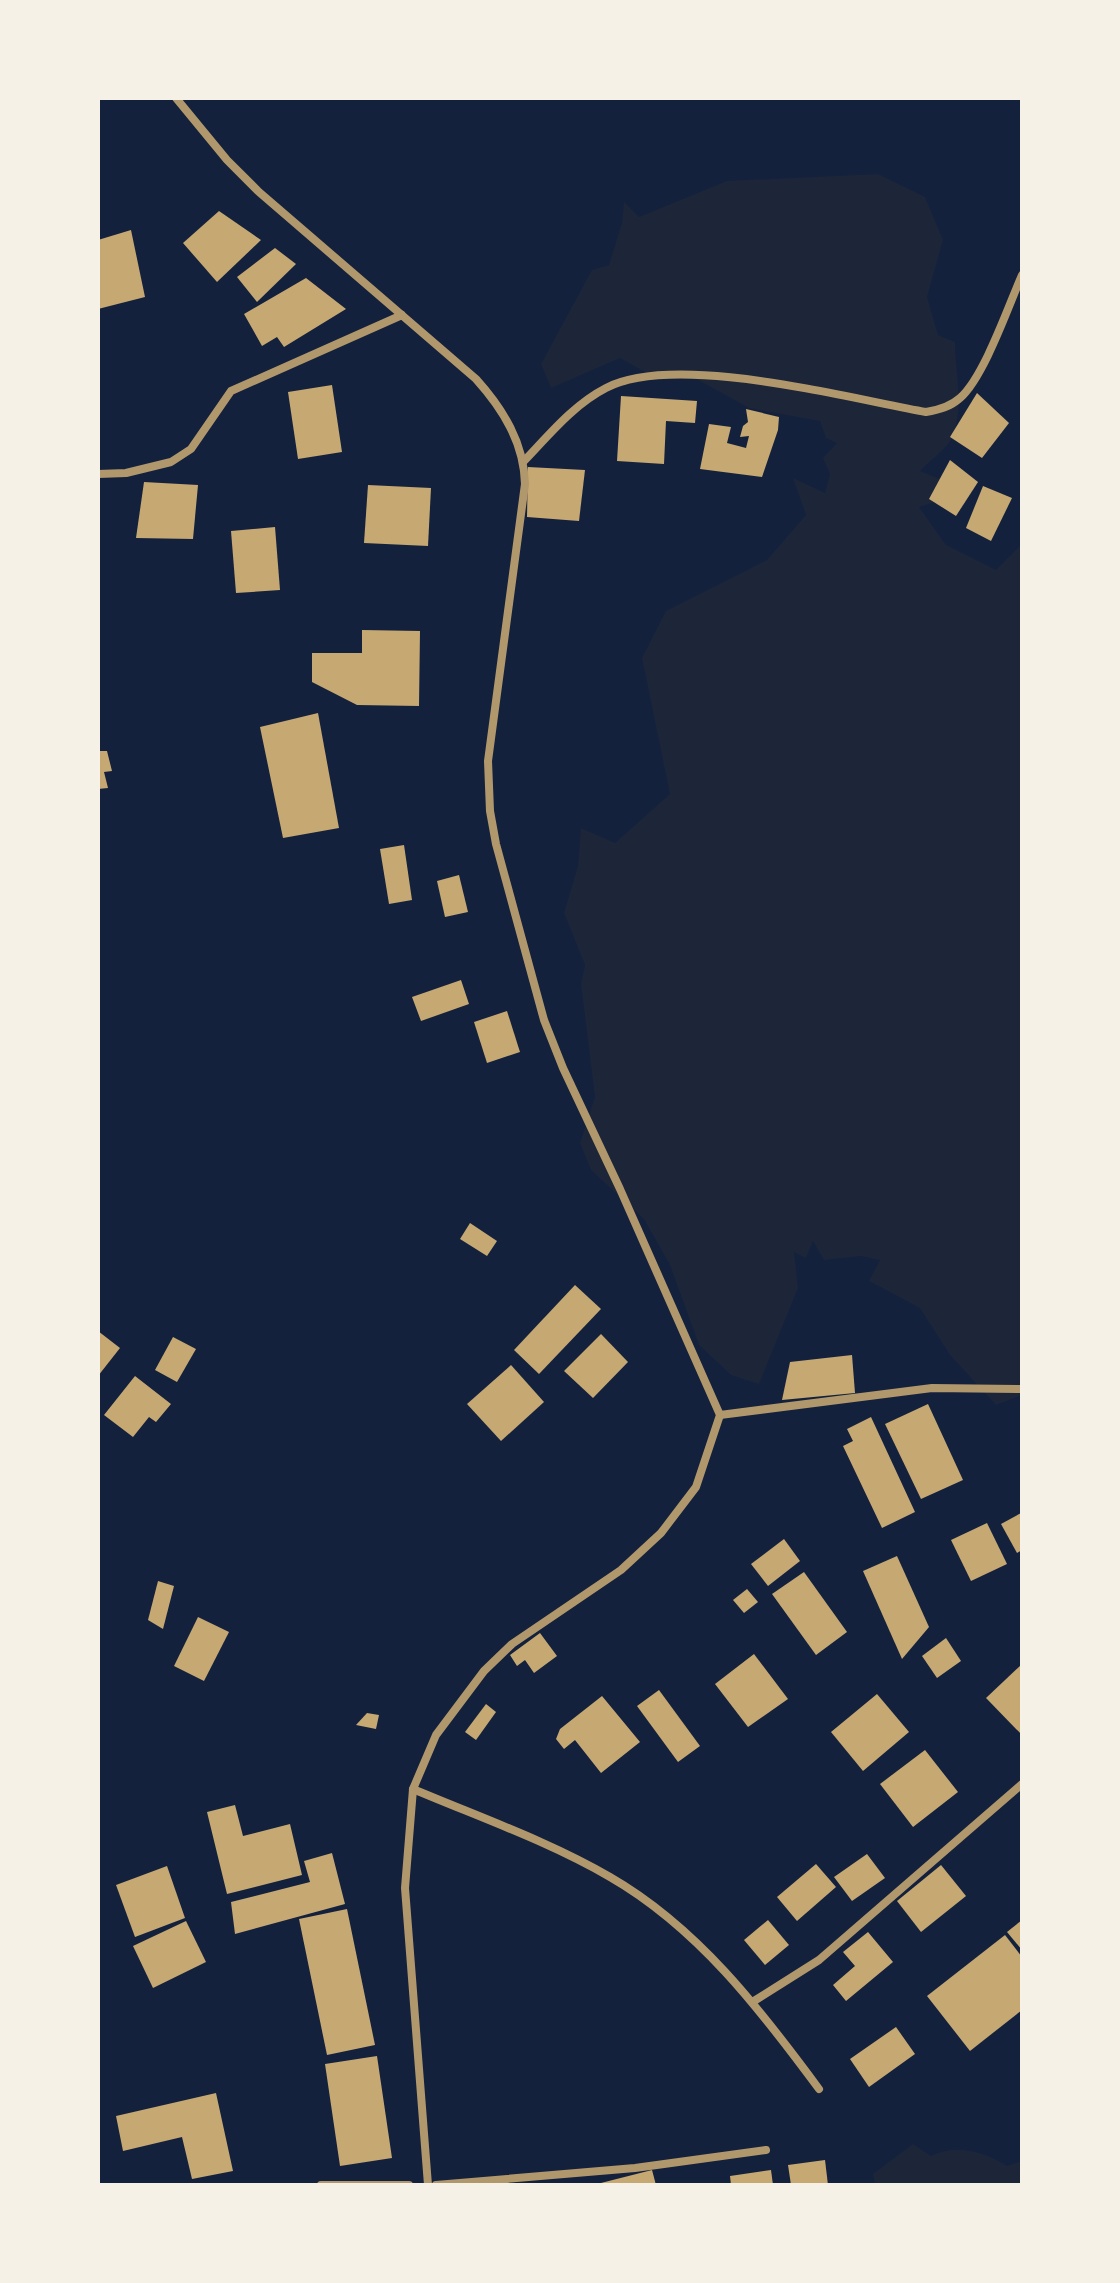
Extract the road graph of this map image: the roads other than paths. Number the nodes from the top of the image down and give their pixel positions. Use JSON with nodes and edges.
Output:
{"nodes":[{"id":1,"x":176,"y":98,"type":"edge"},
{"id":2,"x":1022,"y":275,"type":"edge"},
{"id":3,"x":402,"y":315,"type":"junction"},
{"id":4,"x":524,"y":461,"type":"junction"},
{"id":5,"x":98,"y":474,"type":"edge"},
{"id":6,"x":1022,"y":1389,"type":"edge"},
{"id":7,"x":720,"y":1415,"type":"junction"},
{"id":8,"x":1022,"y":1784,"type":"edge"},
{"id":9,"x":413,"y":1789,"type":"junction"},
{"id":10,"x":754,"y":2001,"type":"junction"},
{"id":11,"x":819,"y":2089,"type":"dead end"},
{"id":12,"x":766,"y":2150,"type":"dead end"},
{"id":13,"x":321,"y":2185,"type":"edge"},
{"id":14,"x":409,"y":2185,"type":"edge"},
{"id":15,"x":428,"y":2185,"type":"edge"},
{"id":16,"x":436,"y":2185,"type":"edge"}],
"edges":[{"from":1,"to":3,"type":"street"},
{"from":2,"to":4,"type":"street"},
{"from":3,"to":4,"type":"street"},
{"from":3,"to":5,"type":"street"},
{"from":4,"to":7,"type":"street"},
{"from":6,"to":7,"type":"street"},
{"from":7,"to":9,"type":"street"},
{"from":8,"to":10,"type":"street"},
{"from":9,"to":10,"type":"street"},
{"from":9,"to":15,"type":"street"},
{"from":10,"to":11,"type":"street"},
{"from":12,"to":16,"type":"street"},
{"from":13,"to":14,"type":"street"}]}
